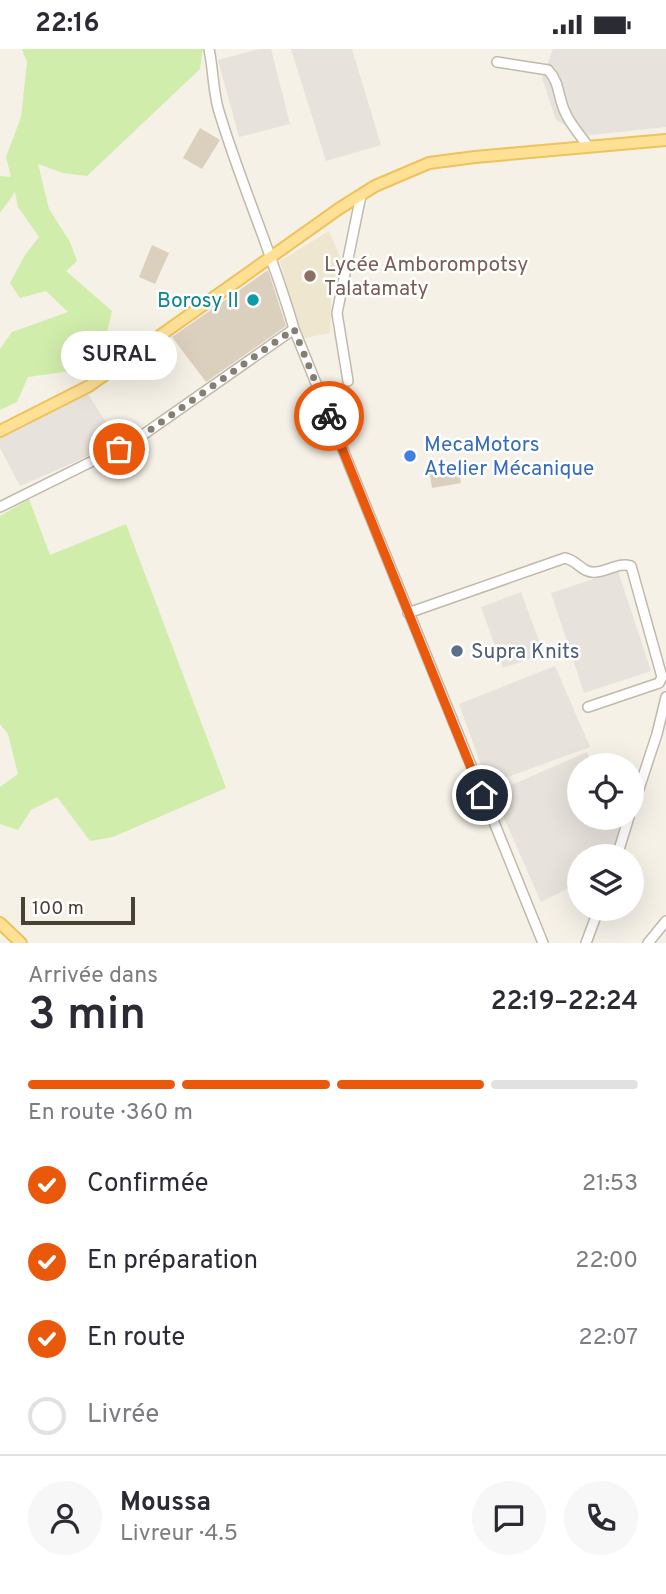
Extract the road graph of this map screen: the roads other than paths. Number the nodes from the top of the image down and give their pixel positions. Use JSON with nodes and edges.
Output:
{"nodes":[{"id":1,"x":209,"y":49,"type":"edge"},
{"id":2,"x":497,"y":62,"type":"dead end"},
{"id":3,"x":666,"y":140,"type":"edge"},
{"id":4,"x":587,"y":146,"type":"junction"},
{"id":5,"x":360,"y":195,"type":"junction"},
{"id":6,"x":271,"y":258,"type":"junction"},
{"id":7,"x":294,"y":329,"type":"junction"},
{"id":8,"x":348,"y":381,"type":"dead end"},
{"id":9,"x":0,"y":431,"type":"edge"},
{"id":10,"x":0,"y":507,"type":"edge"},
{"id":11,"x":408,"y":613,"type":"junction"},
{"id":12,"x":666,"y":697,"type":"edge"},
{"id":13,"x":588,"y":707,"type":"dead end"},
{"id":14,"x":644,"y":774,"type":"edge"},
{"id":15,"x":594,"y":921,"type":"edge"},
{"id":16,"x":666,"y":921,"type":"edge"},
{"id":17,"x":0,"y":923,"type":"edge"},
{"id":18,"x":21,"y":943,"type":"edge"},
{"id":19,"x":543,"y":943,"type":"edge"},
{"id":20,"x":586,"y":943,"type":"edge"},
{"id":21,"x":649,"y":943,"type":"edge"}],
"edges":[{"from":1,"to":6,"type":"street"},
{"from":2,"to":4,"type":"street"},
{"from":3,"to":4,"type":"main road"},
{"from":4,"to":5,"type":"main road"},
{"from":5,"to":6,"type":"main road"},
{"from":5,"to":8,"type":"street"},
{"from":6,"to":7,"type":"street"},
{"from":6,"to":9,"type":"main road"},
{"from":7,"to":10,"type":"street"},
{"from":7,"to":11,"type":"street"},
{"from":11,"to":13,"type":"street"},
{"from":11,"to":19,"type":"street"},
{"from":12,"to":14,"type":"street"},
{"from":15,"to":20,"type":"street"},
{"from":16,"to":21,"type":"street"},
{"from":17,"to":18,"type":"main road"}]}
